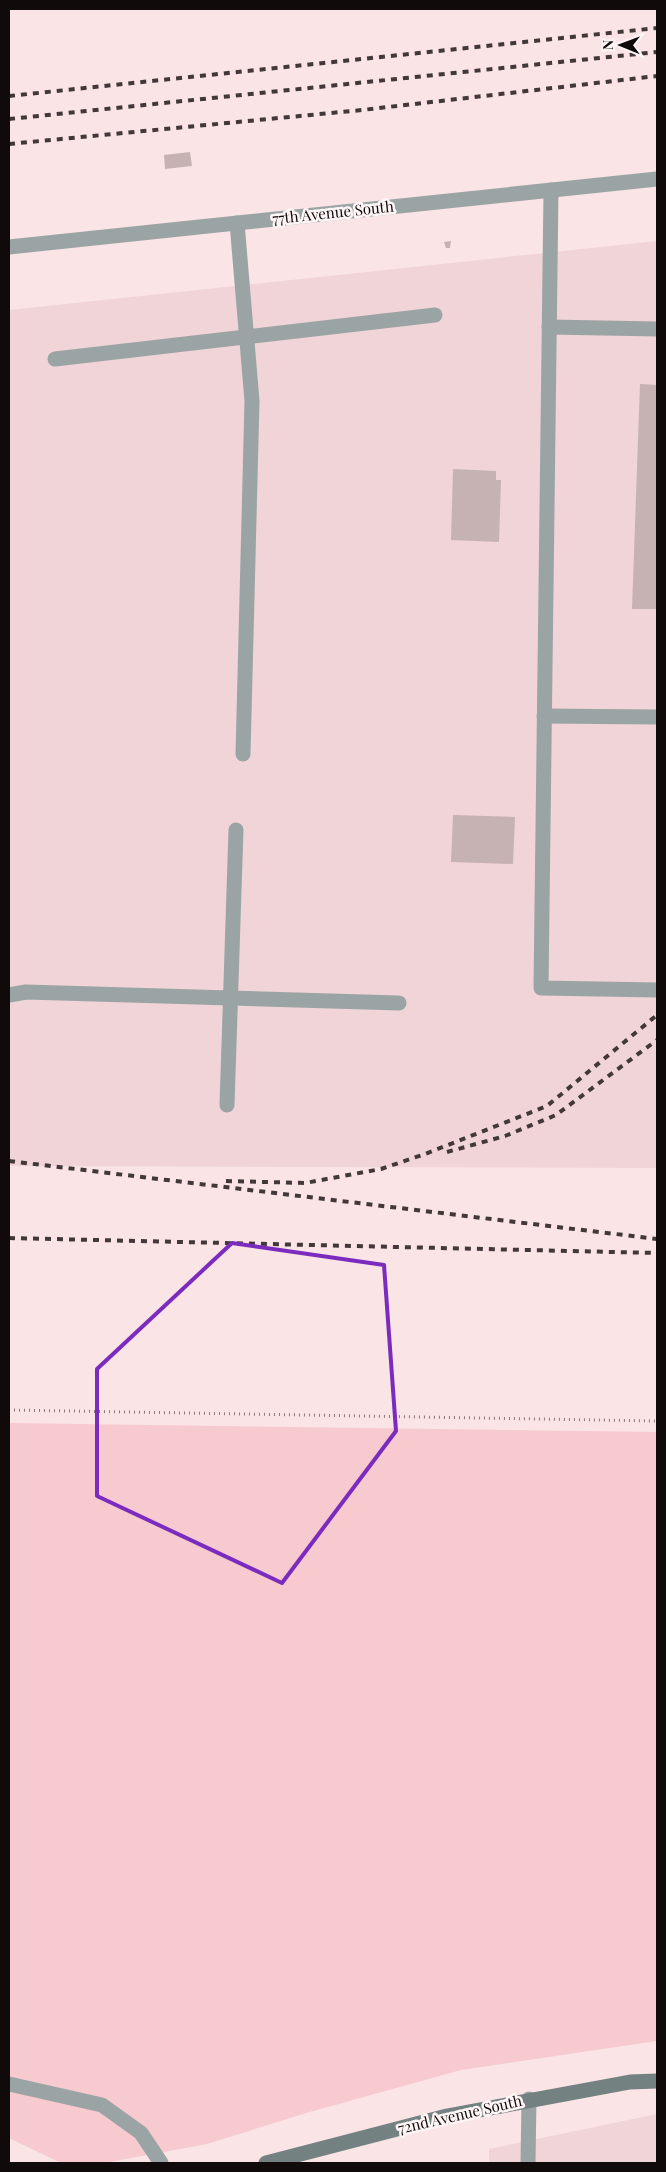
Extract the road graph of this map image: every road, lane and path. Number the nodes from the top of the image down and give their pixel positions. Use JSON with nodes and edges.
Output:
{"nodes":[{"id":1,"x":657,"y":179,"type":"edge"},
{"id":2,"x":551,"y":190,"type":"junction"},
{"id":3,"x":237,"y":223,"type":"junction"},
{"id":4,"x":9,"y":247,"type":"edge"},
{"id":5,"x":435,"y":315,"type":"dead end"},
{"id":6,"x":549,"y":327,"type":"junction"},
{"id":7,"x":657,"y":329,"type":"edge"},
{"id":8,"x":246,"y":337,"type":"junction"},
{"id":9,"x":55,"y":359,"type":"dead end"},
{"id":10,"x":544,"y":716,"type":"junction"},
{"id":11,"x":657,"y":717,"type":"edge"},
{"id":12,"x":243,"y":754,"type":"dead end"},
{"id":13,"x":236,"y":830,"type":"dead end"},
{"id":14,"x":657,"y":990,"type":"edge"},
{"id":15,"x":9,"y":994,"type":"edge"},
{"id":16,"x":231,"y":998,"type":"junction"},
{"id":17,"x":399,"y":1004,"type":"dead end"},
{"id":18,"x":227,"y":1105,"type":"dead end"},
{"id":19,"x":9,"y":1410,"type":"edge"},
{"id":20,"x":657,"y":1421,"type":"edge"},
{"id":21,"x":657,"y":2081,"type":"edge"},
{"id":22,"x":9,"y":2084,"type":"edge"},
{"id":23,"x":529,"y":2099,"type":"junction"},
{"id":24,"x":161,"y":2163,"type":"edge"},
{"id":25,"x":266,"y":2163,"type":"edge"},
{"id":26,"x":528,"y":2163,"type":"edge"}],
"edges":[{"from":1,"to":2,"type":"street","name":"77th Avenue South"},
{"from":2,"to":3,"type":"street","name":"77th Avenue South"},
{"from":2,"to":6,"type":"street"},
{"from":3,"to":4,"type":"street","name":"77th Avenue South"},
{"from":3,"to":8,"type":"street"},
{"from":5,"to":8,"type":"street"},
{"from":6,"to":7,"type":"street"},
{"from":6,"to":10,"type":"street"},
{"from":8,"to":9,"type":"street"},
{"from":8,"to":12,"type":"street"},
{"from":10,"to":11,"type":"street"},
{"from":10,"to":14,"type":"street"},
{"from":13,"to":16,"type":"street"},
{"from":15,"to":16,"type":"street"},
{"from":16,"to":17,"type":"street"},
{"from":16,"to":18,"type":"street"},
{"from":19,"to":20,"type":"path"},
{"from":21,"to":23,"type":"street","name":"72nd Avenue South"},
{"from":22,"to":24,"type":"street"},
{"from":23,"to":25,"type":"street","name":"72nd Avenue South"},
{"from":23,"to":26,"type":"street"}]}
